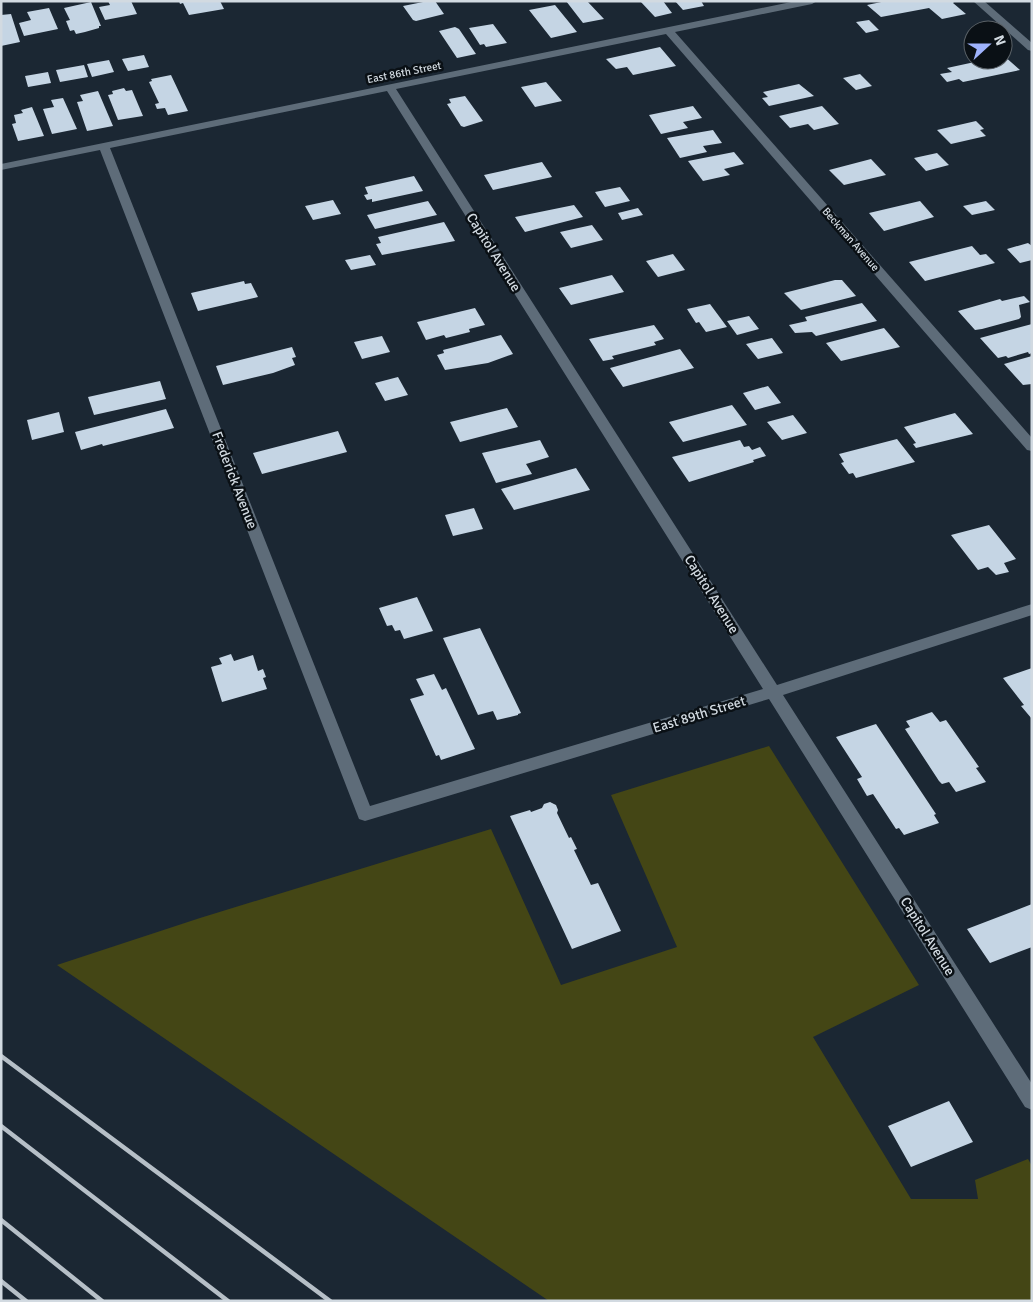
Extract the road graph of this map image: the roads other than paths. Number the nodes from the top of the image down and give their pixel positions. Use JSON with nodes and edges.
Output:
{"nodes":[{"id":1,"x":812,"y":1,"type":"edge"},
{"id":2,"x":978,"y":1,"type":"edge"},
{"id":3,"x":670,"y":32,"type":"junction"},
{"id":4,"x":1032,"y":48,"type":"edge"},
{"id":5,"x":390,"y":88,"type":"junction"},
{"id":6,"x":104,"y":146,"type":"junction"},
{"id":7,"x":1,"y":167,"type":"edge"},
{"id":8,"x":1032,"y":447,"type":"edge"},
{"id":9,"x":1032,"y":609,"type":"edge"},
{"id":10,"x":774,"y":692,"type":"junction"},
{"id":11,"x":365,"y":814,"type":"joint"},
{"id":12,"x":1032,"y":1101,"type":"edge"}],
"edges":[{"from":1,"to":3,"type":"street","name":"East 86th Street"},
{"from":2,"to":4,"type":"street"},
{"from":3,"to":5,"type":"street","name":"East 86th Street"},
{"from":3,"to":8,"type":"street","name":"Beckman Avenue"},
{"from":5,"to":6,"type":"street","name":"East 86th Street"},
{"from":5,"to":10,"type":"street","name":"Capitol Avenue"},
{"from":6,"to":7,"type":"street","name":"East 86th Street"},
{"from":6,"to":11,"type":"street","name":"Frederick Avenue"},
{"from":9,"to":10,"type":"street","name":"East 89th Street"},
{"from":10,"to":11,"type":"street","name":"East 89th Street"},
{"from":10,"to":12,"type":"street","name":"Capitol Avenue"}]}
